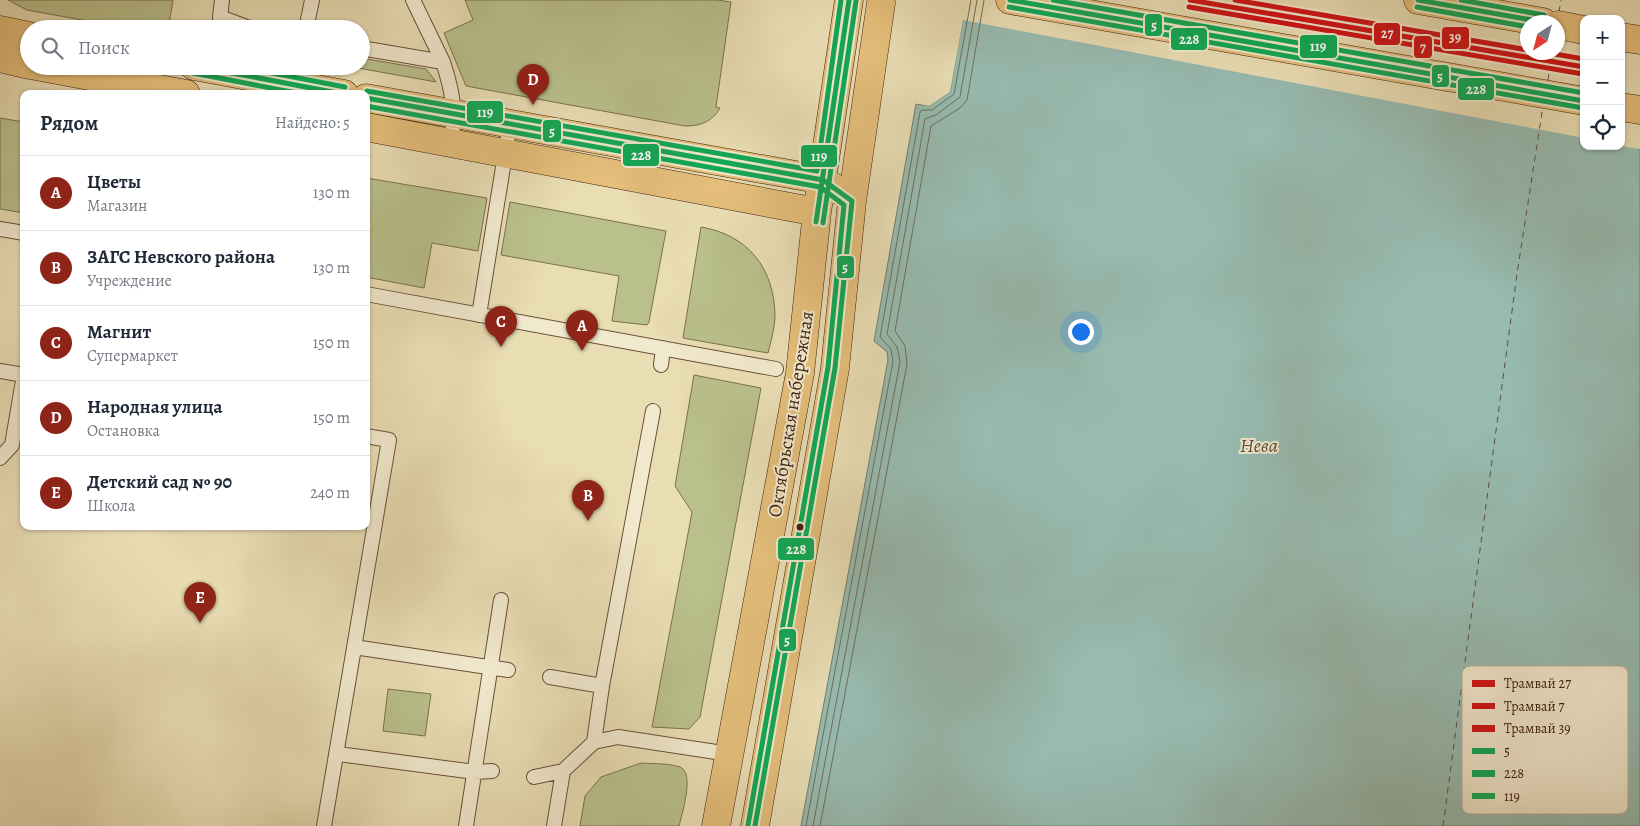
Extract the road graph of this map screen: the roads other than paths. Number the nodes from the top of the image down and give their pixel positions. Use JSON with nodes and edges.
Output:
{"nodes":[{"id":1,"x":222,"y":0,"type":"edge"},
{"id":2,"x":312,"y":0,"type":"edge"},
{"id":3,"x":413,"y":0,"type":"edge"},
{"id":4,"x":849,"y":0,"type":"edge"},
{"id":5,"x":1010,"y":0,"type":"edge"},
{"id":6,"x":1418,"y":0,"type":"edge"},
{"id":7,"x":880,"y":4,"type":"dead end"},
{"id":8,"x":1520,"y":18,"type":"edge"},
{"id":9,"x":228,"y":20,"type":"edge"},
{"id":10,"x":308,"y":20,"type":"edge"},
{"id":11,"x":1565,"y":26,"type":"edge"},
{"id":12,"x":1580,"y":29,"type":"edge"},
{"id":13,"x":0,"y":30,"type":"edge"},
{"id":14,"x":20,"y":34,"type":"edge"},
{"id":15,"x":1625,"y":38,"type":"edge"},
{"id":16,"x":1640,"y":40,"type":"edge"},
{"id":17,"x":370,"y":50,"type":"edge"},
{"id":18,"x":0,"y":58,"type":"edge"},
{"id":19,"x":443,"y":62,"type":"junction"},
{"id":20,"x":20,"y":63,"type":"edge"},
{"id":21,"x":84,"y":75,"type":"edge"},
{"id":22,"x":234,"y":75,"type":"edge"},
{"id":23,"x":252,"y":79,"type":"edge"},
{"id":24,"x":165,"y":90,"type":"edge"},
{"id":25,"x":319,"y":90,"type":"edge"},
{"id":26,"x":370,"y":99,"type":"edge"},
{"id":27,"x":1580,"y":99,"type":"edge"},
{"id":28,"x":1625,"y":108,"type":"edge"},
{"id":29,"x":1640,"y":110,"type":"edge"},
{"id":30,"x":455,"y":114,"type":"junction"},
{"id":31,"x":510,"y":124,"type":"junction"},
{"id":32,"x":370,"y":128,"type":"edge"},
{"id":33,"x":451,"y":143,"type":"junction"},
{"id":34,"x":505,"y":153,"type":"junction"},
{"id":35,"x":823,"y":180,"type":"junction"},
{"id":36,"x":852,"y":201,"type":"junction"},
{"id":37,"x":817,"y":212,"type":"junction"},
{"id":38,"x":0,"y":228,"type":"edge"},
{"id":39,"x":20,"y":232,"type":"edge"},
{"id":40,"x":370,"y":295,"type":"edge"},
{"id":41,"x":479,"y":315,"type":"junction"},
{"id":42,"x":663,"y":348,"type":"junction"},
{"id":43,"x":661,"y":365,"type":"dead end"},
{"id":44,"x":776,"y":370,"type":"dead end"},
{"id":45,"x":0,"y":371,"type":"edge"},
{"id":46,"x":20,"y":374,"type":"edge"},
{"id":47,"x":20,"y":398,"type":"edge"},
{"id":48,"x":653,"y":411,"type":"dead end"},
{"id":49,"x":370,"y":437,"type":"edge"},
{"id":50,"x":0,"y":458,"type":"edge"},
{"id":51,"x":501,"y":600,"type":"dead end"},
{"id":52,"x":354,"y":647,"type":"junction"},
{"id":53,"x":491,"y":668,"type":"junction"},
{"id":54,"x":508,"y":670,"type":"dead end"},
{"id":55,"x":550,"y":677,"type":"dead end"},
{"id":56,"x":602,"y":686,"type":"junction"},
{"id":57,"x":594,"y":742,"type":"junction"},
{"id":58,"x":338,"y":754,"type":"junction"},
{"id":59,"x":729,"y":754,"type":"junction"},
{"id":60,"x":492,"y":771,"type":"dead end"},
{"id":61,"x":563,"y":771,"type":"junction"},
{"id":62,"x":475,"y":772,"type":"junction"},
{"id":63,"x":534,"y":776,"type":"dead end"},
{"id":64,"x":324,"y":826,"type":"edge"},
{"id":65,"x":466,"y":826,"type":"edge"},
{"id":66,"x":554,"y":826,"type":"edge"},
{"id":67,"x":716,"y":826,"type":"edge"},
{"id":68,"x":755,"y":826,"type":"edge"}],
"edges":[{"from":1,"to":9,"type":"lane"},
{"from":2,"to":10,"type":"lane"},
{"from":3,"to":19,"type":"lane"},
{"from":4,"to":35,"type":"main road","name":"Октябрьская набережная"},
{"from":5,"to":27,"type":"main road"},
{"from":6,"to":8,"type":"main road"},
{"from":7,"to":36,"type":"main road","name":"Октябрьская набережная"},
{"from":11,"to":12,"type":"main road"},
{"from":13,"to":14,"type":"main road"},
{"from":15,"to":16,"type":"main road"},
{"from":17,"to":19,"type":"lane"},
{"from":18,"to":20,"type":"main road"},
{"from":19,"to":30,"type":"lane"},
{"from":21,"to":24,"type":"main road"},
{"from":22,"to":23,"type":"main road"},
{"from":23,"to":25,"type":"main road"},
{"from":26,"to":30,"type":"main road"},
{"from":28,"to":29,"type":"main road"},
{"from":30,"to":31,"type":"main road"},
{"from":30,"to":33,"type":"lane"},
{"from":31,"to":34,"type":"lane"},
{"from":31,"to":35,"type":"main road"},
{"from":32,"to":33,"type":"main road"},
{"from":33,"to":34,"type":"main road"},
{"from":34,"to":37,"type":"main road"},
{"from":34,"to":41,"type":"lane"},
{"from":35,"to":36,"type":"main road"},
{"from":35,"to":37,"type":"main road","name":"Октябрьская набережная"},
{"from":36,"to":37,"type":"lane"},
{"from":36,"to":68,"type":"main road","name":"Октябрьская набережная"},
{"from":37,"to":59,"type":"main road","name":"Октябрьская набережная"},
{"from":38,"to":39,"type":"lane"},
{"from":40,"to":41,"type":"lane"},
{"from":41,"to":42,"type":"lane"},
{"from":42,"to":43,"type":"lane"},
{"from":42,"to":44,"type":"lane"},
{"from":45,"to":46,"type":"lane"},
{"from":47,"to":50,"type":"lane"},
{"from":48,"to":56,"type":"lane"},
{"from":49,"to":52,"type":"lane"},
{"from":51,"to":53,"type":"lane"},
{"from":52,"to":53,"type":"lane"},
{"from":52,"to":58,"type":"lane"},
{"from":53,"to":54,"type":"lane"},
{"from":53,"to":62,"type":"lane"},
{"from":55,"to":56,"type":"lane"},
{"from":56,"to":57,"type":"lane"},
{"from":57,"to":59,"type":"lane"},
{"from":57,"to":61,"type":"lane"},
{"from":58,"to":62,"type":"lane"},
{"from":58,"to":64,"type":"lane"},
{"from":59,"to":67,"type":"main road","name":"Октябрьская набережная"},
{"from":60,"to":62,"type":"lane"},
{"from":61,"to":63,"type":"lane"},
{"from":61,"to":66,"type":"lane"},
{"from":62,"to":65,"type":"lane"}]}
